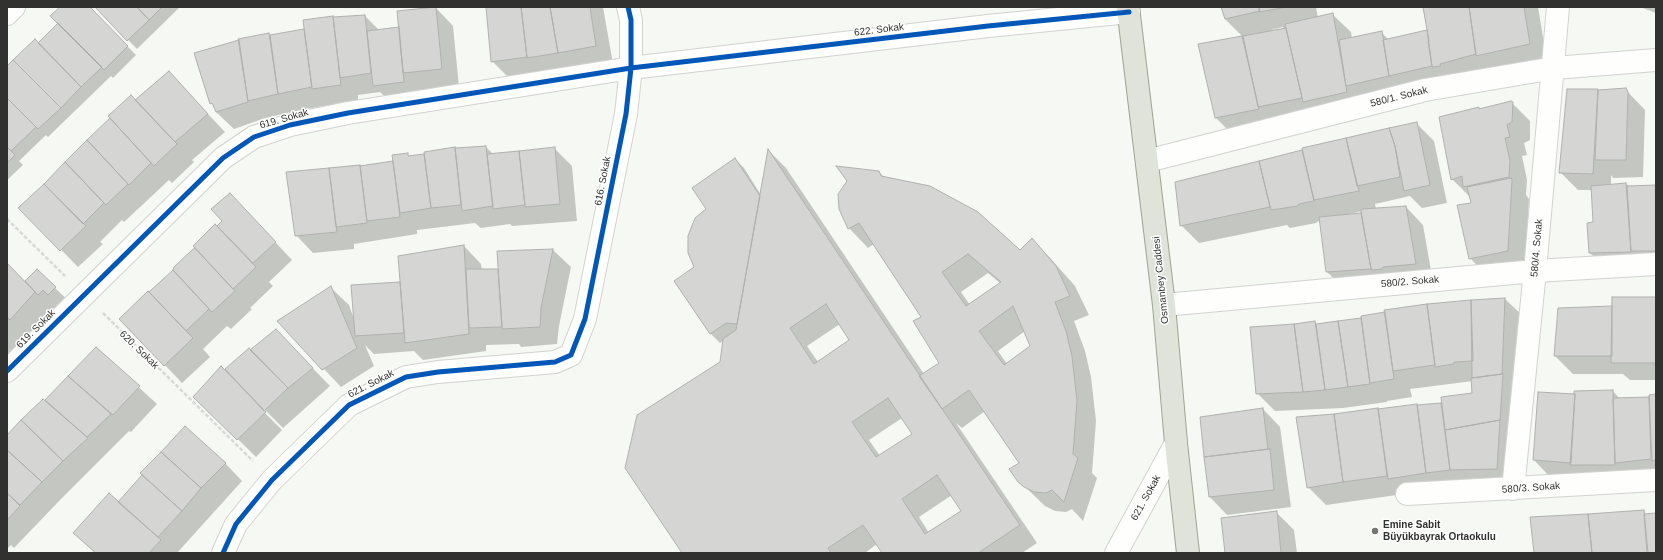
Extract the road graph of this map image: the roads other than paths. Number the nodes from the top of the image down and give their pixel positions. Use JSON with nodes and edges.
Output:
{"nodes":[{"id":1,"x":14,"y":7,"type":"edge"},
{"id":2,"x":628,"y":7,"type":"edge"},
{"id":3,"x":1558,"y":7,"type":"edge"},
{"id":4,"x":1129,"y":10,"type":"edge"},
{"id":5,"x":7,"y":14,"type":"edge"},
{"id":6,"x":1656,"y":60,"type":"edge"},
{"id":7,"x":631,"y":68,"type":"junction"},
{"id":8,"x":1554,"y":68,"type":"junction"},
{"id":9,"x":1147,"y":161,"type":"junction"},
{"id":10,"x":1656,"y":264,"type":"edge"},
{"id":11,"x":1536,"y":271,"type":"junction"},
{"id":12,"x":1164,"y":305,"type":"junction"},
{"id":13,"x":571,"y":355,"type":"joint"},
{"id":14,"x":7,"y":371,"type":"edge"},
{"id":15,"x":1176,"y":442,"type":"junction"},
{"id":16,"x":1656,"y":480,"type":"edge"},
{"id":17,"x":1513,"y":489,"type":"junction"},
{"id":18,"x":1407,"y":494,"type":"dead end"},
{"id":19,"x":223,"y":553,"type":"edge"},
{"id":20,"x":1116,"y":553,"type":"edge"},
{"id":21,"x":1188,"y":553,"type":"edge"}],
"edges":[{"from":1,"to":5,"type":"street"},
{"from":2,"to":7,"type":"street","name":"616. Sokak"},
{"from":3,"to":8,"type":"street","name":"580/4. Sokak"},
{"from":4,"to":7,"type":"street","name":"622. Sokak"},
{"from":4,"to":9,"type":"main road","name":"Osmanbey Caddesi"},
{"from":6,"to":8,"type":"street","name":"580/1. Sokak"},
{"from":7,"to":13,"type":"street","name":"616. Sokak"},
{"from":7,"to":14,"type":"street","name":"619. Sokak"},
{"from":8,"to":9,"type":"street","name":"580/1. Sokak"},
{"from":8,"to":11,"type":"street","name":"580/4. Sokak"},
{"from":9,"to":12,"type":"main road","name":"Osmanbey Caddesi"},
{"from":10,"to":11,"type":"street","name":"580/2. Sokak"},
{"from":11,"to":12,"type":"street","name":"580/2. Sokak"},
{"from":11,"to":17,"type":"street","name":"580/4. Sokak"},
{"from":12,"to":15,"type":"main road","name":"Osmanbey Caddesi"},
{"from":13,"to":19,"type":"street","name":"621. Sokak"},
{"from":15,"to":20,"type":"street","name":"621. Sokak"},
{"from":15,"to":21,"type":"main road","name":"Osmanbey Caddesi"},
{"from":16,"to":17,"type":"street","name":"580/3. Sokak"},
{"from":17,"to":18,"type":"street","name":"580/3. Sokak"}]}
